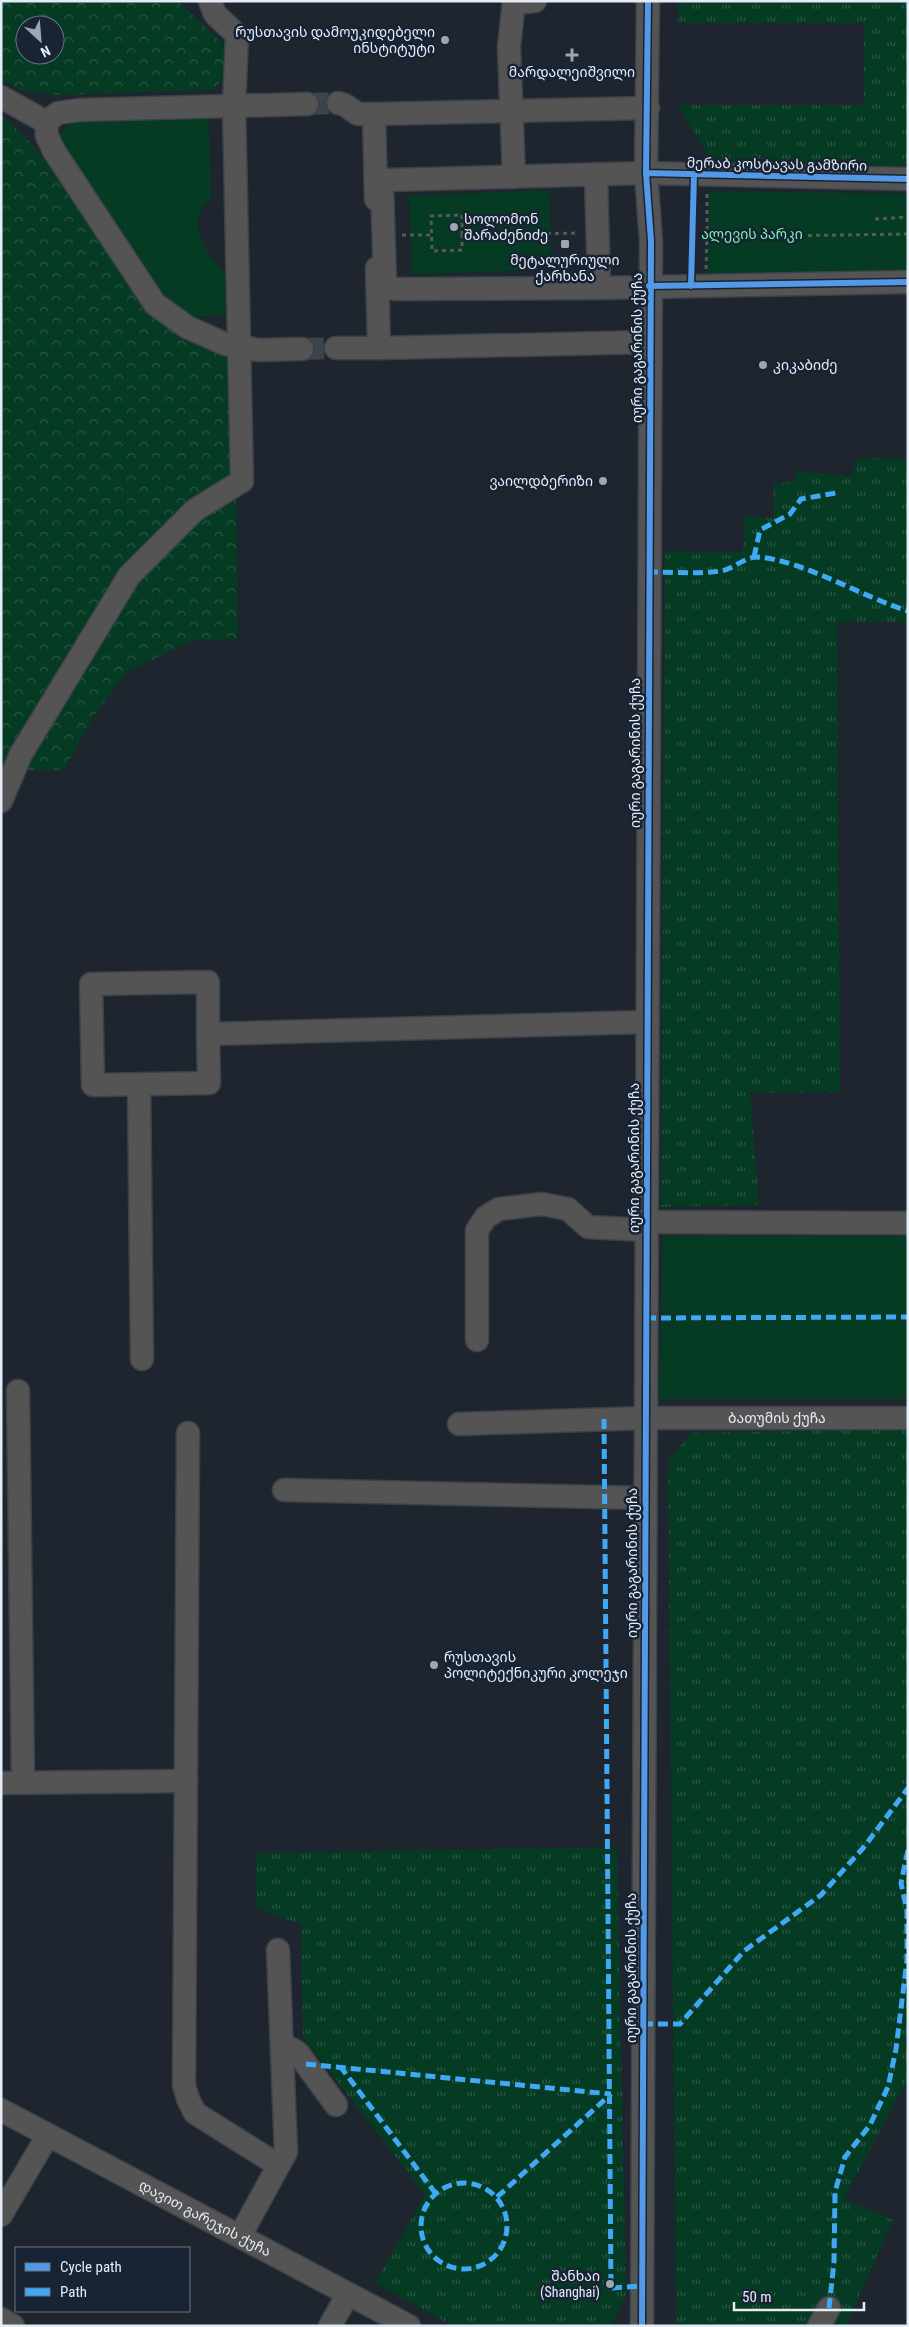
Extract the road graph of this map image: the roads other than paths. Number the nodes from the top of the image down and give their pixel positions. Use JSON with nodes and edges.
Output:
{"nodes":[{"id":1,"x":210,"y":1,"type":"edge"},
{"id":2,"x":648,"y":1,"type":"edge"},
{"id":3,"x":521,"y":2,"type":"edge"},
{"id":4,"x":1,"y":97,"type":"edge"},
{"id":5,"x":338,"y":103,"type":"tunnel mouth"},
{"id":6,"x":307,"y":104,"type":"tunnel mouth"},
{"id":7,"x":234,"y":106,"type":"junction"},
{"id":8,"x":648,"y":108,"type":"junction"},
{"id":9,"x":512,"y":111,"type":"junction"},
{"id":10,"x":374,"y":114,"type":"junction"},
{"id":11,"x":46,"y":122,"type":"junction"},
{"id":12,"x":646,"y":173,"type":"junction"},
{"id":13,"x":596,"y":175,"type":"junction"},
{"id":14,"x":514,"y":177,"type":"junction"},
{"id":15,"x":908,"y":179,"type":"edge"},
{"id":16,"x":908,"y":282,"type":"edge"},
{"id":17,"x":649,"y":286,"type":"junction"},
{"id":18,"x":599,"y":288,"type":"junction"},
{"id":19,"x":649,"y":342,"type":"junction"},
{"id":20,"x":240,"y":347,"type":"junction"},
{"id":21,"x":336,"y":348,"type":"tunnel mouth"},
{"id":22,"x":379,"y":348,"type":"junction"},
{"id":23,"x":302,"y":349,"type":"tunnel mouth"},
{"id":24,"x":1,"y":801,"type":"edge"},
{"id":25,"x":647,"y":1022,"type":"junction"},
{"id":26,"x":208,"y":1034,"type":"junction"},
{"id":27,"x":139,"y":1084,"type":"junction"},
{"id":28,"x":908,"y":1223,"type":"edge"},
{"id":29,"x":646,"y":1226,"type":"junction"},
{"id":30,"x":477,"y":1340,"type":"dead end"},
{"id":31,"x":142,"y":1359,"type":"dead end"},
{"id":32,"x":18,"y":1391,"type":"dead end"},
{"id":33,"x":645,"y":1418,"type":"junction"},
{"id":34,"x":908,"y":1418,"type":"edge"},
{"id":35,"x":459,"y":1424,"type":"dead end"},
{"id":36,"x":188,"y":1433,"type":"dead end"},
{"id":37,"x":284,"y":1490,"type":"dead end"},
{"id":38,"x":10,"y":1497,"type":"edge"},
{"id":39,"x":645,"y":1498,"type":"junction"},
{"id":40,"x":186,"y":1781,"type":"junction"},
{"id":41,"x":12,"y":1783,"type":"edge"},
{"id":42,"x":278,"y":1950,"type":"dead end"},
{"id":43,"x":282,"y":2049,"type":"junction"},
{"id":44,"x":336,"y":2104,"type":"dead end"},
{"id":45,"x":1,"y":2110,"type":"edge"},
{"id":46,"x":48,"y":2135,"type":"junction"},
{"id":47,"x":278,"y":2165,"type":"junction"},
{"id":48,"x":1,"y":2215,"type":"edge"},
{"id":49,"x":240,"y":2236,"type":"junction"},
{"id":50,"x":348,"y":2294,"type":"junction"},
{"id":51,"x":1,"y":2319,"type":"edge"},
{"id":52,"x":639,"y":2323,"type":"edge"},
{"id":53,"x":13,"y":2326,"type":"edge"},
{"id":54,"x":330,"y":2326,"type":"edge"},
{"id":55,"x":409,"y":2326,"type":"edge"}],
"edges":[{"from":1,"to":7,"type":"street"},
{"from":2,"to":8,"type":"street","name":"იური გაგარინის ქუჩა"},
{"from":3,"to":9,"type":"street"},
{"from":4,"to":11,"type":"street"},
{"from":5,"to":10,"type":"street"},
{"from":6,"to":7,"type":"street"},
{"from":7,"to":11,"type":"street"},
{"from":7,"to":20,"type":"street"},
{"from":8,"to":9,"type":"street"},
{"from":8,"to":12,"type":"street","name":"იური გაგარინის ქუჩა"},
{"from":9,"to":10,"type":"street"},
{"from":9,"to":14,"type":"street"},
{"from":10,"to":22,"type":"street"},
{"from":11,"to":20,"type":"street"},
{"from":12,"to":13,"type":"street","name":"მერაბ კოსტავას გამზირი"},
{"from":12,"to":15,"type":"street","name":"მერაბ კოსტავას გამზირი"},
{"from":12,"to":17,"type":"street","name":"იური გაგარინის ქუჩა"},
{"from":13,"to":14,"type":"street","name":"მერაბ კოსტავას გამზირი"},
{"from":13,"to":18,"type":"street"},
{"from":14,"to":18,"type":"street","name":"მერაბ კოსტავას გამზირი"},
{"from":16,"to":17,"type":"street"},
{"from":17,"to":18,"type":"street"},
{"from":17,"to":19,"type":"street","name":"იური გაგარინის ქუჩა"},
{"from":19,"to":22,"type":"street"},
{"from":19,"to":25,"type":"street","name":"იური გაგარინის ქუჩა"},
{"from":20,"to":23,"type":"street"},
{"from":20,"to":24,"type":"street"},
{"from":21,"to":22,"type":"street"},
{"from":25,"to":26,"type":"street"},
{"from":25,"to":29,"type":"street","name":"იური გაგარინის ქუჩა"},
{"from":26,"to":27,"type":"street"},
{"from":26,"to":27,"type":"street"},
{"from":27,"to":31,"type":"street"},
{"from":28,"to":29,"type":"street"},
{"from":29,"to":30,"type":"street"},
{"from":29,"to":33,"type":"street","name":"იური გაგარინის ქუჩა"},
{"from":32,"to":38,"type":"street"},
{"from":33,"to":34,"type":"street","name":"ბათუმის ქუჩა"},
{"from":33,"to":35,"type":"street","name":"ბათუმის ქუჩა"},
{"from":33,"to":39,"type":"street","name":"იური გაგარინის ქუჩა"},
{"from":36,"to":40,"type":"street"},
{"from":37,"to":39,"type":"street"},
{"from":38,"to":41,"type":"street"},
{"from":39,"to":52,"type":"street","name":"იური გაგარინის ქუჩა"},
{"from":40,"to":41,"type":"street"},
{"from":40,"to":47,"type":"street"},
{"from":42,"to":43,"type":"street"},
{"from":43,"to":44,"type":"street"},
{"from":43,"to":47,"type":"street"},
{"from":45,"to":46,"type":"street","name":"დავით გარეჯის ქუჩა"},
{"from":46,"to":48,"type":"street"},
{"from":46,"to":49,"type":"street","name":"დავით გარეჯის ქუჩა"},
{"from":47,"to":49,"type":"street"},
{"from":49,"to":50,"type":"street","name":"დავით გარეჯის ქუჩა"},
{"from":50,"to":54,"type":"street"},
{"from":50,"to":55,"type":"street","name":"დავით გარეჯის ქუჩა"},
{"from":51,"to":53,"type":"street"}]}
